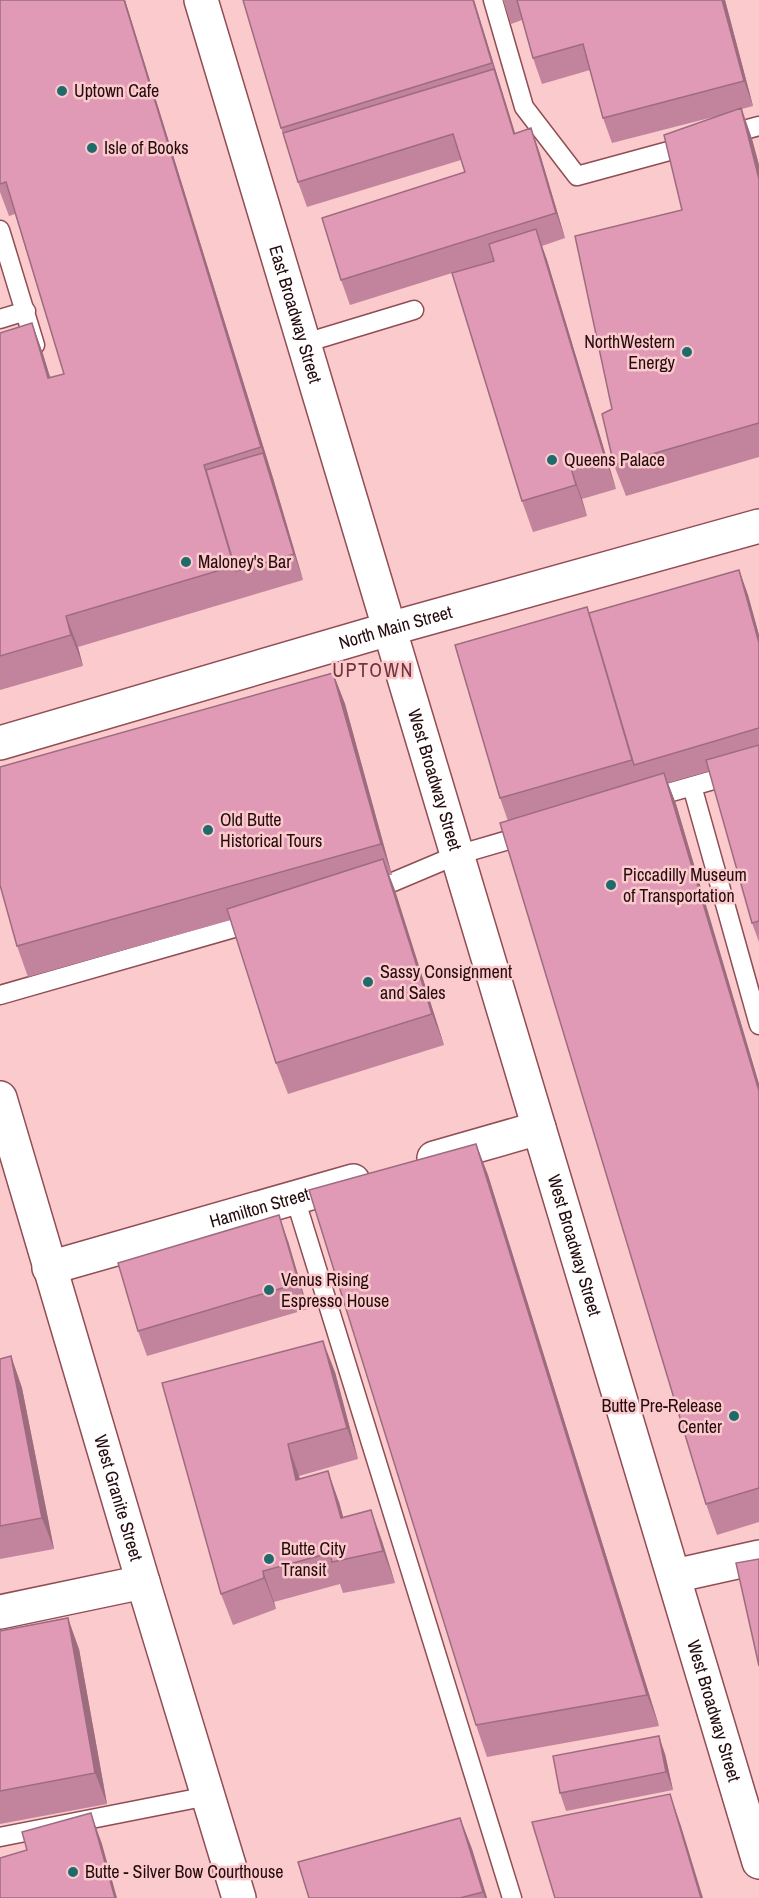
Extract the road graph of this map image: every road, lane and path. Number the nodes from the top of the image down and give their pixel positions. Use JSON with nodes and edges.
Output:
{"nodes":[{"id":1,"x":201,"y":0,"type":"edge"},
{"id":2,"x":493,"y":0,"type":"edge"},
{"id":3,"x":759,"y":126,"type":"edge"},
{"id":4,"x":0,"y":230,"type":"edge"},
{"id":5,"x":414,"y":310,"type":"dead end"},
{"id":6,"x":26,"y":311,"type":"junction"},
{"id":7,"x":0,"y":319,"type":"edge"},
{"id":8,"x":304,"y":343,"type":"junction"},
{"id":9,"x":35,"y":345,"type":"edge"},
{"id":10,"x":759,"y":525,"type":"edge"},
{"id":11,"x":389,"y":629,"type":"junction"},
{"id":12,"x":0,"y":743,"type":"edge"},
{"id":13,"x":759,"y":767,"type":"edge"},
{"id":14,"x":692,"y":786,"type":"junction"},
{"id":15,"x":636,"y":802,"type":"edge"},
{"id":16,"x":546,"y":828,"type":"edge"},
{"id":17,"x":457,"y":855,"type":"junction"},
{"id":18,"x":348,"y":895,"type":"edge"},
{"id":19,"x":269,"y":918,"type":"edge"},
{"id":20,"x":0,"y":995,"type":"edge"},
{"id":21,"x":759,"y":1025,"type":"edge"},
{"id":22,"x":0,"y":1098,"type":"edge"},
{"id":23,"x":539,"y":1128,"type":"junction"},
{"id":24,"x":295,"y":1198,"type":"junction"},
{"id":25,"x":49,"y":1268,"type":"junction"},
{"id":26,"x":759,"y":1557,"type":"edge"},
{"id":27,"x":674,"y":1576,"type":"junction"},
{"id":28,"x":143,"y":1582,"type":"junction"},
{"id":29,"x":0,"y":1612,"type":"edge"},
{"id":30,"x":208,"y":1796,"type":"junction"},
{"id":31,"x":0,"y":1837,"type":"edge"},
{"id":32,"x":759,"y":1862,"type":"edge"},
{"id":33,"x":239,"y":1898,"type":"edge"},
{"id":34,"x":512,"y":1898,"type":"edge"}],
"edges":[{"from":1,"to":8,"type":"street","name":"East Broadway Street"},
{"from":2,"to":3,"type":"lane"},
{"from":4,"to":6,"type":"lane"},
{"from":5,"to":8,"type":"lane"},
{"from":6,"to":7,"type":"lane"},
{"from":6,"to":9,"type":"lane"},
{"from":8,"to":11,"type":"street","name":"East Broadway Street"},
{"from":10,"to":11,"type":"street","name":"North Main Street"},
{"from":11,"to":12,"type":"street","name":"North Main Street"},
{"from":11,"to":17,"type":"street","name":"West Broadway Street"},
{"from":13,"to":14,"type":"lane"},
{"from":14,"to":15,"type":"lane"},
{"from":14,"to":21,"type":"lane"},
{"from":16,"to":17,"type":"lane"},
{"from":17,"to":18,"type":"lane"},
{"from":17,"to":23,"type":"street","name":"West Broadway Street"},
{"from":19,"to":20,"type":"lane"},
{"from":22,"to":25,"type":"street","name":"West Granite Street"},
{"from":23,"to":24,"type":"street","name":"Hamilton Street"},
{"from":23,"to":27,"type":"street","name":"West Broadway Street"},
{"from":24,"to":25,"type":"street","name":"Hamilton Street"},
{"from":24,"to":34,"type":"lane"},
{"from":25,"to":28,"type":"street","name":"West Granite Street"},
{"from":26,"to":27,"type":"street"},
{"from":27,"to":32,"type":"street","name":"West Broadway Street"},
{"from":28,"to":29,"type":"street"},
{"from":28,"to":30,"type":"street","name":"West Granite Street"},
{"from":30,"to":31,"type":"lane"},
{"from":30,"to":33,"type":"street","name":"West Granite Street"}]}
